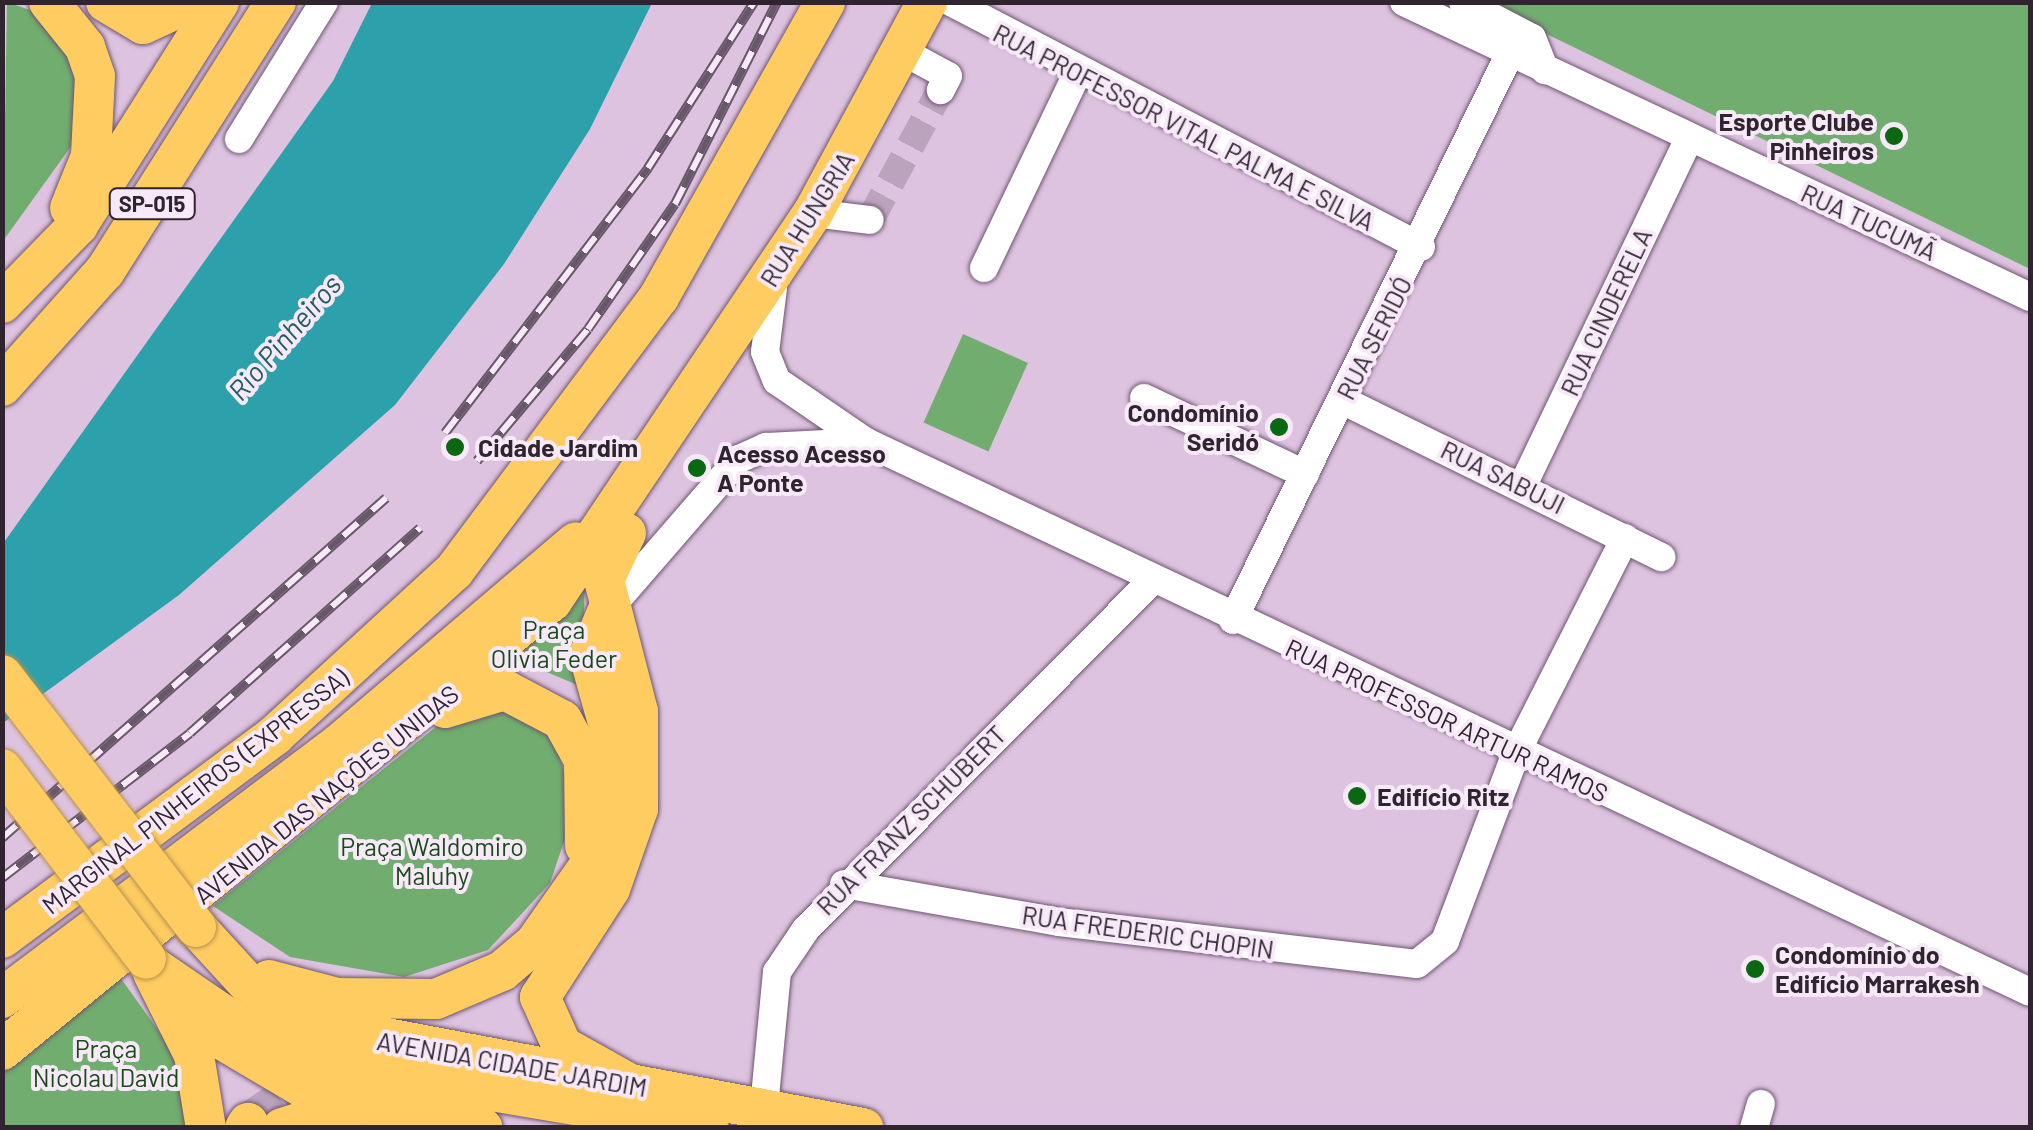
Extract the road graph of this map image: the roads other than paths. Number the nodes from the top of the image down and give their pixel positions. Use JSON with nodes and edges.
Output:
{"nodes":[{"id":1,"x":106,"y":2,"type":"edge"},
{"id":2,"x":190,"y":2,"type":"edge"},
{"id":3,"x":219,"y":2,"type":"edge"},
{"id":4,"x":276,"y":2,"type":"edge"},
{"id":5,"x":324,"y":2,"type":"edge"},
{"id":6,"x":825,"y":2,"type":"edge"},
{"id":7,"x":928,"y":2,"type":"edge"},
{"id":8,"x":950,"y":2,"type":"edge"},
{"id":9,"x":1463,"y":2,"type":"edge"},
{"id":10,"x":50,"y":3,"type":"edge"},
{"id":11,"x":1415,"y":4,"type":"edge"},
{"id":12,"x":902,"y":51,"type":"junction"},
{"id":13,"x":1510,"y":53,"type":"junction"},
{"id":14,"x":1079,"y":70,"type":"junction"},
{"id":15,"x":1546,"y":70,"type":"junction"},
{"id":16,"x":941,"y":90,"type":"dead end"},
{"id":17,"x":1689,"y":138,"type":"junction"},
{"id":18,"x":238,"y":140,"type":"dead end"},
{"id":19,"x":813,"y":213,"type":"junction"},
{"id":20,"x":870,"y":220,"type":"dead end"},
{"id":21,"x":1420,"y":247,"type":"junction"},
{"id":22,"x":48,"y":258,"type":"junction"},
{"id":23,"x":780,"y":262,"type":"junction"},
{"id":24,"x":984,"y":268,"type":"dead end"},
{"id":25,"x":2030,"y":297,"type":"edge"},
{"id":26,"x":2,"y":303,"type":"edge"},
{"id":27,"x":2,"y":386,"type":"edge"},
{"id":28,"x":1144,"y":398,"type":"dead end"},
{"id":29,"x":1342,"y":400,"type":"junction"},
{"id":30,"x":675,"y":429,"type":"junction"},
{"id":31,"x":866,"y":442,"type":"junction"},
{"id":32,"x":1305,"y":474,"type":"junction"},
{"id":33,"x":1523,"y":485,"type":"junction"},
{"id":34,"x":616,"y":506,"type":"junction"},
{"id":35,"x":1625,"y":538,"type":"junction"},
{"id":36,"x":1662,"y":557,"type":"dead end"},
{"id":37,"x":1152,"y":580,"type":"junction"},
{"id":38,"x":608,"y":610,"type":"junction"},
{"id":39,"x":1233,"y":620,"type":"junction"},
{"id":40,"x":2,"y":675,"type":"edge"},
{"id":41,"x":411,"y":726,"type":"junction"},
{"id":42,"x":1516,"y":753,"type":"junction"},
{"id":43,"x":2,"y":769,"type":"edge"},
{"id":44,"x":578,"y":882,"type":"junction"},
{"id":45,"x":844,"y":884,"type":"junction"},
{"id":46,"x":2,"y":938,"type":"edge"},
{"id":47,"x":147,"y":962,"type":"junction"},
{"id":48,"x":224,"y":962,"type":"junction"},
{"id":49,"x":2030,"y":992,"type":"edge"},
{"id":50,"x":2,"y":998,"type":"edge"},
{"id":51,"x":378,"y":1041,"type":"junction"},
{"id":52,"x":2,"y":1050,"type":"edge"},
{"id":53,"x":630,"y":1084,"type":"junction"},
{"id":54,"x":349,"y":1097,"type":"junction"},
{"id":55,"x":777,"y":1117,"type":"edge"},
{"id":56,"x":258,"y":1126,"type":"edge"},
{"id":57,"x":206,"y":1128,"type":"edge"},
{"id":58,"x":482,"y":1128,"type":"edge"},
{"id":59,"x":601,"y":1128,"type":"edge"},
{"id":60,"x":709,"y":1128,"type":"edge"},
{"id":61,"x":863,"y":1128,"type":"edge"}],
"edges":[{"from":1,"to":2,"type":"highway"},
{"from":3,"to":22,"type":"highway"},
{"from":4,"to":27,"type":"highway","number":"SP-015"},
{"from":5,"to":18,"type":"street"},
{"from":6,"to":46,"type":"highway","name":"MARGINAL PINHEIROS (EXPRESSA)"},
{"from":7,"to":12,"type":"highway","name":"RUA HUNGRIA"},
{"from":8,"to":14,"type":"street","name":"RUA PROFESSOR VITAL PALMA E SILVA"},
{"from":9,"to":15,"type":"street","name":"RUA TUCUMÃ"},
{"from":10,"to":22,"type":"highway"},
{"from":11,"to":13,"type":"street","name":"RUA TUCUMÃ"},
{"from":12,"to":16,"type":"street"},
{"from":12,"to":19,"type":"highway","name":"RUA HUNGRIA"},
{"from":13,"to":15,"type":"street","name":"RUA TUCUMÃ"},
{"from":13,"to":21,"type":"street","name":"RUA SERIDÓ"},
{"from":14,"to":21,"type":"street","name":"RUA PROFESSOR VITAL PALMA E SILVA"},
{"from":14,"to":24,"type":"street"},
{"from":15,"to":17,"type":"street","name":"RUA TUCUMÃ"},
{"from":17,"to":25,"type":"street","name":"RUA TUCUMÃ"},
{"from":17,"to":33,"type":"street","name":"RUA CINDERELA"},
{"from":19,"to":20,"type":"street"},
{"from":19,"to":23,"type":"highway","name":"RUA HUNGRIA"},
{"from":21,"to":29,"type":"street","name":"RUA SERIDÓ"},
{"from":22,"to":26,"type":"highway"},
{"from":23,"to":30,"type":"highway","name":"RUA HUNGRIA"},
{"from":23,"to":31,"type":"street","name":"RUA PROFESSOR ARTUR RAMOS"},
{"from":28,"to":32,"type":"street"},
{"from":29,"to":32,"type":"street","name":"RUA SERIDÓ"},
{"from":29,"to":33,"type":"street","name":"RUA SABUJI"},
{"from":30,"to":34,"type":"highway","name":"AVENIDA DAS NAÇÕES UNIDAS"},
{"from":30,"to":38,"type":"highway"},
{"from":31,"to":37,"type":"street","name":"RUA PROFESSOR ARTUR RAMOS"},
{"from":31,"to":38,"type":"street","name":"RUA PROFESSOR ARTUR RAMOS"},
{"from":32,"to":39,"type":"street","name":"RUA SERIDÓ"},
{"from":33,"to":35,"type":"street","name":"RUA SABUJI"},
{"from":34,"to":41,"type":"highway","name":"AVENIDA DAS NAÇÕES UNIDAS"},
{"from":34,"to":50,"type":"highway","name":"AVENIDA DAS NAÇÕES UNIDAS"},
{"from":35,"to":36,"type":"street","name":"RUA SABUJI"},
{"from":35,"to":42,"type":"street"},
{"from":37,"to":39,"type":"street","name":"RUA PROFESSOR ARTUR RAMOS"},
{"from":37,"to":45,"type":"street","name":"RUA FRANZ SCHUBERT"},
{"from":38,"to":44,"type":"highway"},
{"from":38,"to":53,"type":"highway"},
{"from":39,"to":42,"type":"street","name":"RUA PROFESSOR ARTUR RAMOS"},
{"from":40,"to":48,"type":"highway","name":"AVENIDA CIDADE JARDIM","bridge":true},
{"from":41,"to":44,"type":"highway"},
{"from":41,"to":52,"type":"highway","name":"AVENIDA DAS NAÇÕES UNIDAS"},
{"from":42,"to":45,"type":"street","name":"RUA FREDERIC CHOPIN"},
{"from":42,"to":49,"type":"street","name":"RUA PROFESSOR ARTUR RAMOS"},
{"from":43,"to":47,"type":"highway","bridge":true},
{"from":44,"to":48,"type":"highway"},
{"from":45,"to":55,"type":"street","name":"RUA FRANZ SCHUBERT"},
{"from":47,"to":54,"type":"highway"},
{"from":47,"to":57,"type":"highway"},
{"from":47,"to":60,"type":"highway","name":"AVENIDA CIDADE JARDIM"},
{"from":48,"to":51,"type":"highway","name":"AVENIDA CIDADE JARDIM"},
{"from":51,"to":53,"type":"highway","name":"AVENIDA CIDADE JARDIM"},
{"from":51,"to":55,"type":"highway"},
{"from":53,"to":55,"type":"highway","name":"AVENIDA CIDADE JARDIM"},
{"from":54,"to":56,"type":"highway"},
{"from":54,"to":58,"type":"highway"},
{"from":54,"to":59,"type":"highway"},
{"from":55,"to":61,"type":"highway","name":"AVENIDA CIDADE JARDIM"}]}
